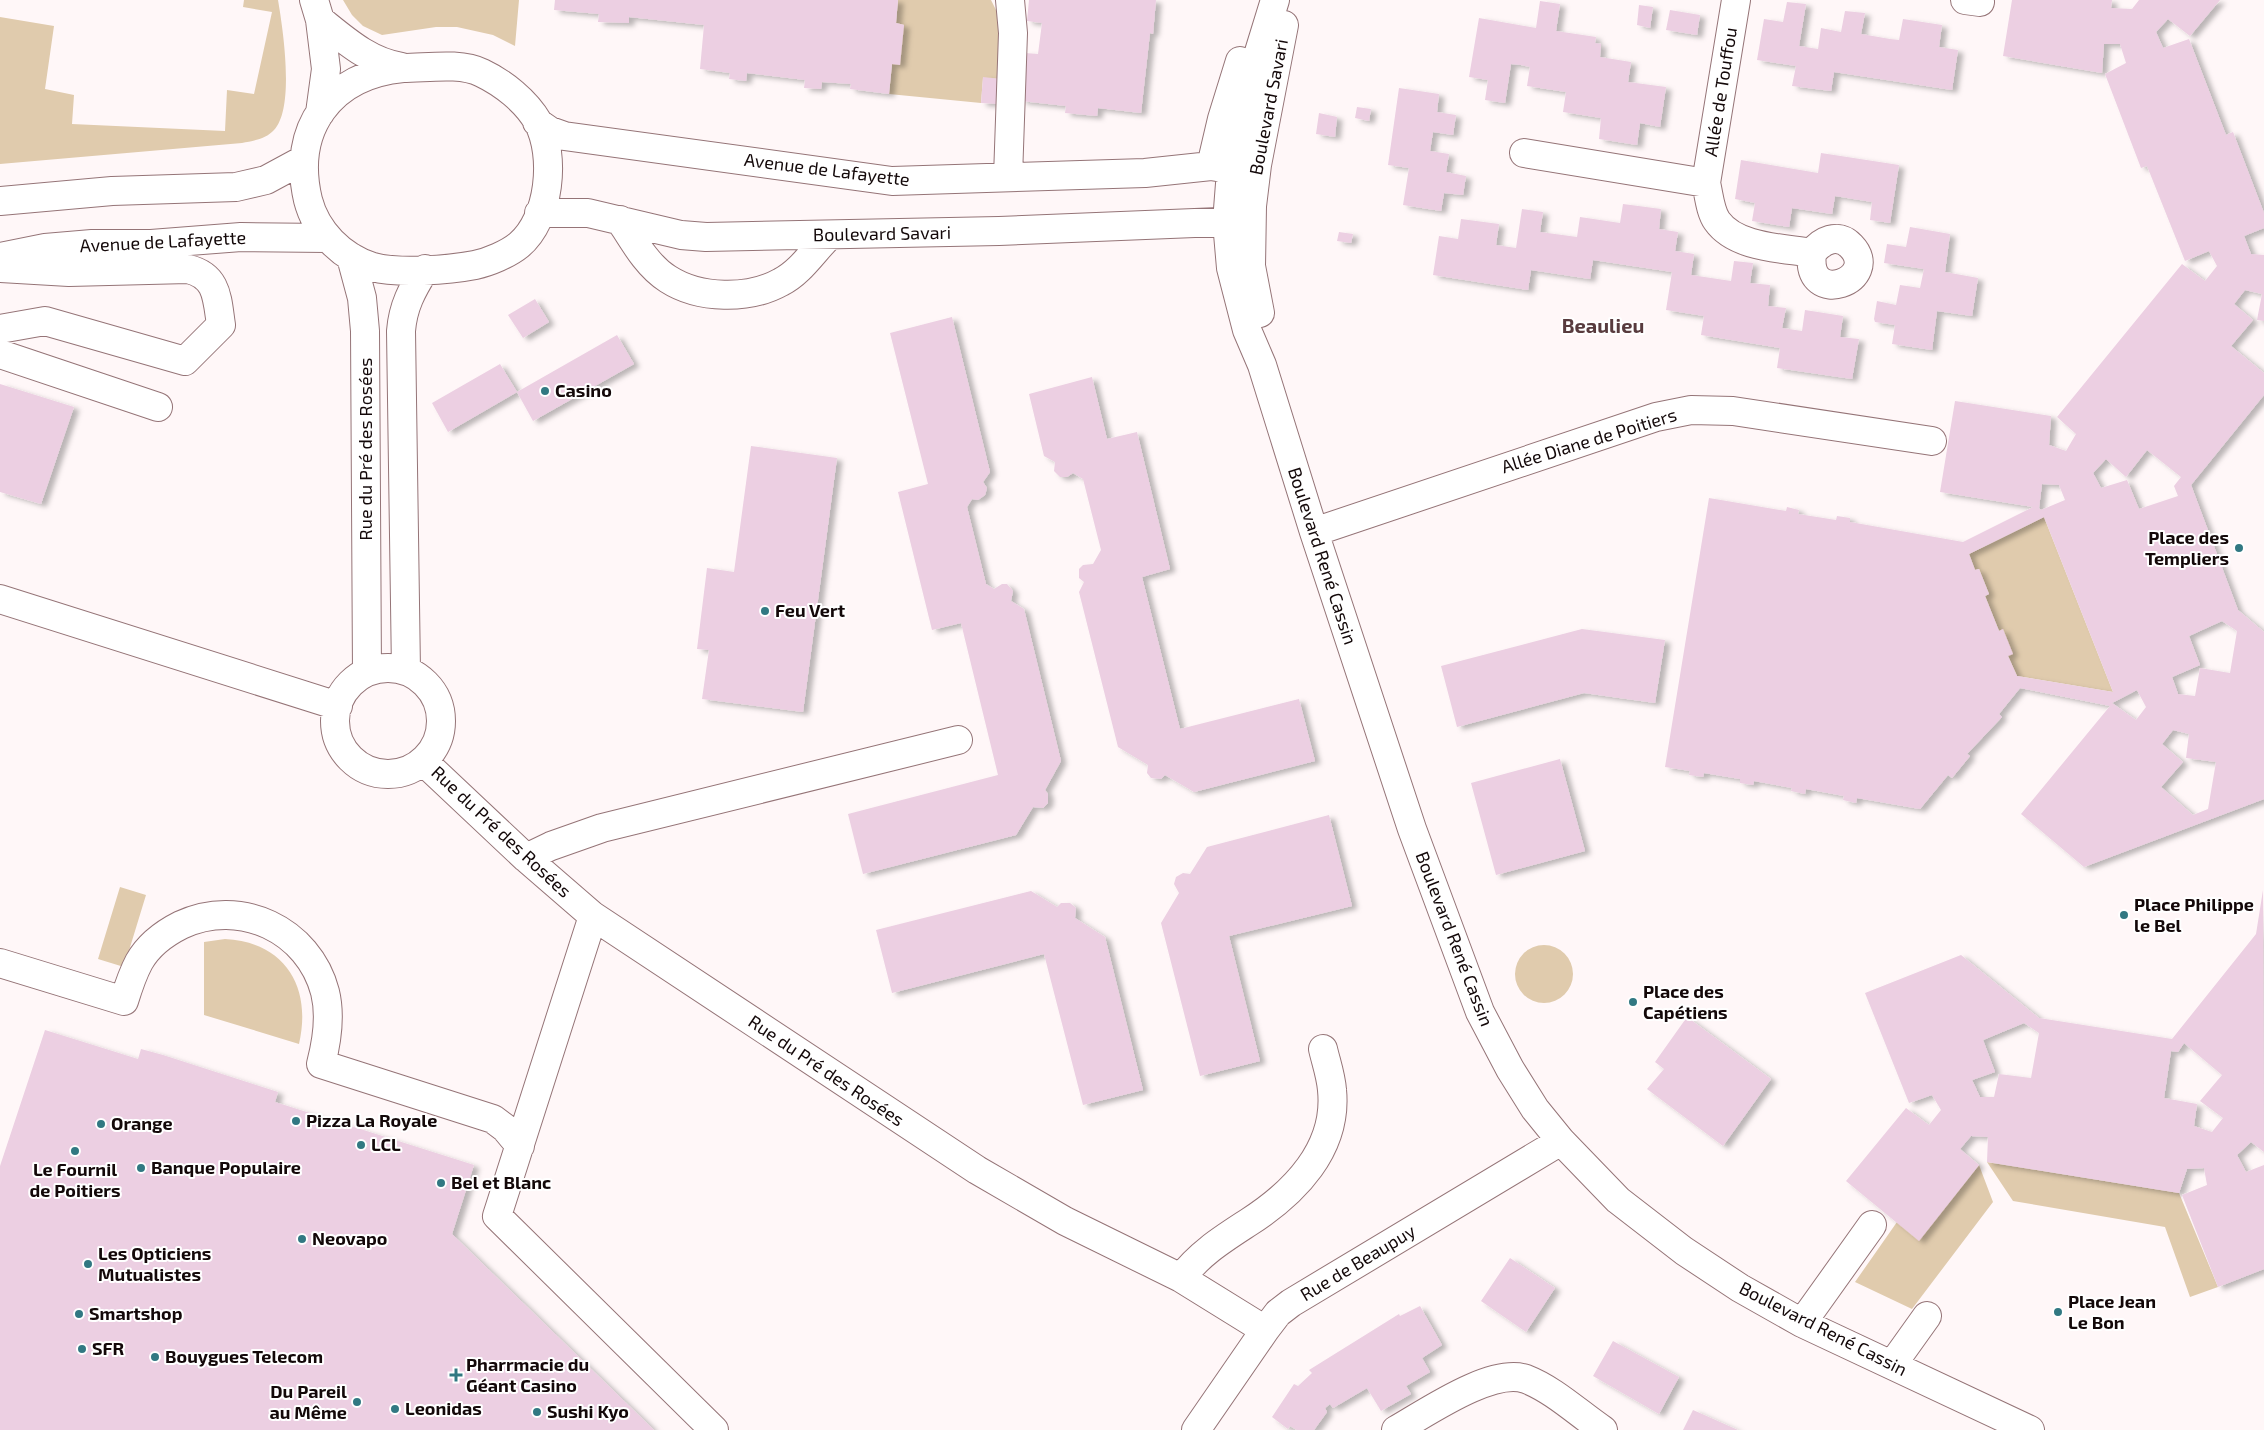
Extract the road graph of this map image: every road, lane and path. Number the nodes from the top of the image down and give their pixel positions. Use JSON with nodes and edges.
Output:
{"nodes":[{"id":1,"x":1010,"y":0,"type":"edge"},
{"id":2,"x":1258,"y":0,"type":"edge"},
{"id":3,"x":1275,"y":0,"type":"edge"},
{"id":4,"x":1290,"y":0,"type":"edge"},
{"id":5,"x":1736,"y":0,"type":"edge"},
{"id":6,"x":317,"y":10,"type":"edge"},
{"id":7,"x":403,"y":68,"type":"junction"},
{"id":8,"x":320,"y":113,"type":"junction"},
{"id":9,"x":537,"y":122,"type":"junction"},
{"id":10,"x":1524,"y":152,"type":"dead end"},
{"id":11,"x":303,"y":160,"type":"junction"},
{"id":12,"x":1221,"y":169,"type":"junction"},
{"id":13,"x":1008,"y":177,"type":"junction"},
{"id":14,"x":1706,"y":183,"type":"junction"},
{"id":15,"x":0,"y":201,"type":"edge"},
{"id":16,"x":539,"y":213,"type":"junction"},
{"id":17,"x":1243,"y":216,"type":"junction"},
{"id":18,"x":620,"y":220,"type":"junction"},
{"id":19,"x":830,"y":235,"type":"junction"},
{"id":20,"x":327,"y":238,"type":"junction"},
{"id":21,"x":1812,"y":253,"type":"dead end"},
{"id":22,"x":0,"y":257,"type":"edge"},
{"id":23,"x":351,"y":257,"type":"junction"},
{"id":24,"x":0,"y":268,"type":"edge"},
{"id":25,"x":425,"y":269,"type":"junction"},
{"id":26,"x":0,"y":329,"type":"edge"},
{"id":27,"x":0,"y":354,"type":"edge"},
{"id":28,"x":0,"y":370,"type":"edge"},
{"id":29,"x":1932,"y":441,"type":"dead end"},
{"id":30,"x":1314,"y":532,"type":"junction"},
{"id":31,"x":0,"y":599,"type":"edge"},
{"id":32,"x":406,"y":671,"type":"junction"},
{"id":33,"x":367,"y":672,"type":"junction"},
{"id":34,"x":338,"y":706,"type":"junction"},
{"id":35,"x":958,"y":740,"type":"dead end"},
{"id":36,"x":423,"y":761,"type":"junction"},
{"id":37,"x":526,"y":858,"type":"junction"},
{"id":38,"x":593,"y":916,"type":"junction"},
{"id":39,"x":0,"y":963,"type":"edge"},
{"id":40,"x":1324,"y":1048,"type":"dead end"},
{"id":41,"x":1561,"y":1141,"type":"junction"},
{"id":42,"x":520,"y":1146,"type":"junction"},
{"id":43,"x":1872,"y":1226,"type":"dead end"},
{"id":44,"x":1181,"y":1278,"type":"junction"},
{"id":45,"x":1927,"y":1316,"type":"dead end"},
{"id":46,"x":1802,"y":1323,"type":"junction"},
{"id":47,"x":1266,"y":1330,"type":"junction"},
{"id":48,"x":1892,"y":1366,"type":"junction"},
{"id":49,"x":1206,"y":1426,"type":"edge"},
{"id":50,"x":714,"y":1430,"type":"edge"},
{"id":51,"x":1396,"y":1430,"type":"edge"},
{"id":52,"x":1602,"y":1430,"type":"edge"},
{"id":53,"x":2030,"y":1430,"type":"edge"}],
"edges":[{"from":1,"to":13,"type":"street"},
{"from":2,"to":12,"type":"street","name":"Boulevard Savari"},
{"from":3,"to":12,"type":"street","name":"Boulevard Savari"},
{"from":4,"to":17,"type":"street","name":"Boulevard Savari"},
{"from":5,"to":14,"type":"street","name":"Allée de Touffou"},
{"from":6,"to":7,"type":"street"},
{"from":6,"to":8,"type":"street"},
{"from":7,"to":8,"type":"street","name":"Avenue de Lafayette"},
{"from":7,"to":9,"type":"street","name":"Avenue de Lafayette"},
{"from":8,"to":11,"type":"street","name":"Avenue de Lafayette"},
{"from":9,"to":13,"type":"street","name":"Avenue de Lafayette"},
{"from":9,"to":16,"type":"street","name":"Avenue de Lafayette"},
{"from":10,"to":14,"type":"street"},
{"from":11,"to":15,"type":"street"},
{"from":11,"to":20,"type":"street","name":"Avenue de Lafayette"},
{"from":12,"to":13,"type":"street","name":"Avenue de Lafayette"},
{"from":12,"to":17,"type":"street","name":"Boulevard Savari"},
{"from":14,"to":21,"type":"street","name":"Allée de Touffou"},
{"from":16,"to":18,"type":"street","name":"Boulevard Savari"},
{"from":16,"to":25,"type":"street","name":"Avenue de Lafayette"},
{"from":17,"to":19,"type":"street","name":"Boulevard Savari"},
{"from":17,"to":30,"type":"street","name":"Boulevard René Cassin"},
{"from":18,"to":19,"type":"street","name":"Boulevard Savari"},
{"from":18,"to":19,"type":"street"},
{"from":20,"to":22,"type":"street","name":"Avenue de Lafayette"},
{"from":20,"to":23,"type":"street","name":"Avenue de Lafayette"},
{"from":23,"to":25,"type":"street","name":"Avenue de Lafayette"},
{"from":23,"to":33,"type":"street","name":"Rue du Pré des Rosées"},
{"from":24,"to":26,"type":"street"},
{"from":25,"to":32,"type":"street","name":"Rue du Pré des Rosées"},
{"from":27,"to":28,"type":"street"},
{"from":29,"to":30,"type":"street","name":"Allée Diane de Poitiers"},
{"from":30,"to":41,"type":"street","name":"Boulevard René Cassin"},
{"from":31,"to":34,"type":"street"},
{"from":32,"to":33,"type":"street","name":"Rue du Pré des Rosées"},
{"from":32,"to":36,"type":"street","name":"Rue du Pré des Rosées"},
{"from":33,"to":34,"type":"street","name":"Rue du Pré des Rosées"},
{"from":34,"to":36,"type":"street","name":"Rue du Pré des Rosées"},
{"from":35,"to":37,"type":"street"},
{"from":36,"to":37,"type":"street","name":"Rue du Pré des Rosées"},
{"from":37,"to":38,"type":"street","name":"Rue du Pré des Rosées"},
{"from":38,"to":42,"type":"street"},
{"from":38,"to":44,"type":"street","name":"Rue du Pré des Rosées"},
{"from":39,"to":42,"type":"street"},
{"from":40,"to":44,"type":"street"},
{"from":41,"to":46,"type":"street","name":"Boulevard René Cassin"},
{"from":41,"to":47,"type":"street","name":"Rue de Beaupuy"},
{"from":42,"to":50,"type":"street"},
{"from":43,"to":46,"type":"street"},
{"from":44,"to":47,"type":"street","name":"Rue du Pré des Rosées"},
{"from":45,"to":48,"type":"street"},
{"from":46,"to":48,"type":"street","name":"Boulevard René Cassin"},
{"from":47,"to":49,"type":"street","name":"Rue de Beaupuy"},
{"from":48,"to":53,"type":"street","name":"Boulevard René Cassin"},
{"from":51,"to":52,"type":"street"}]}
